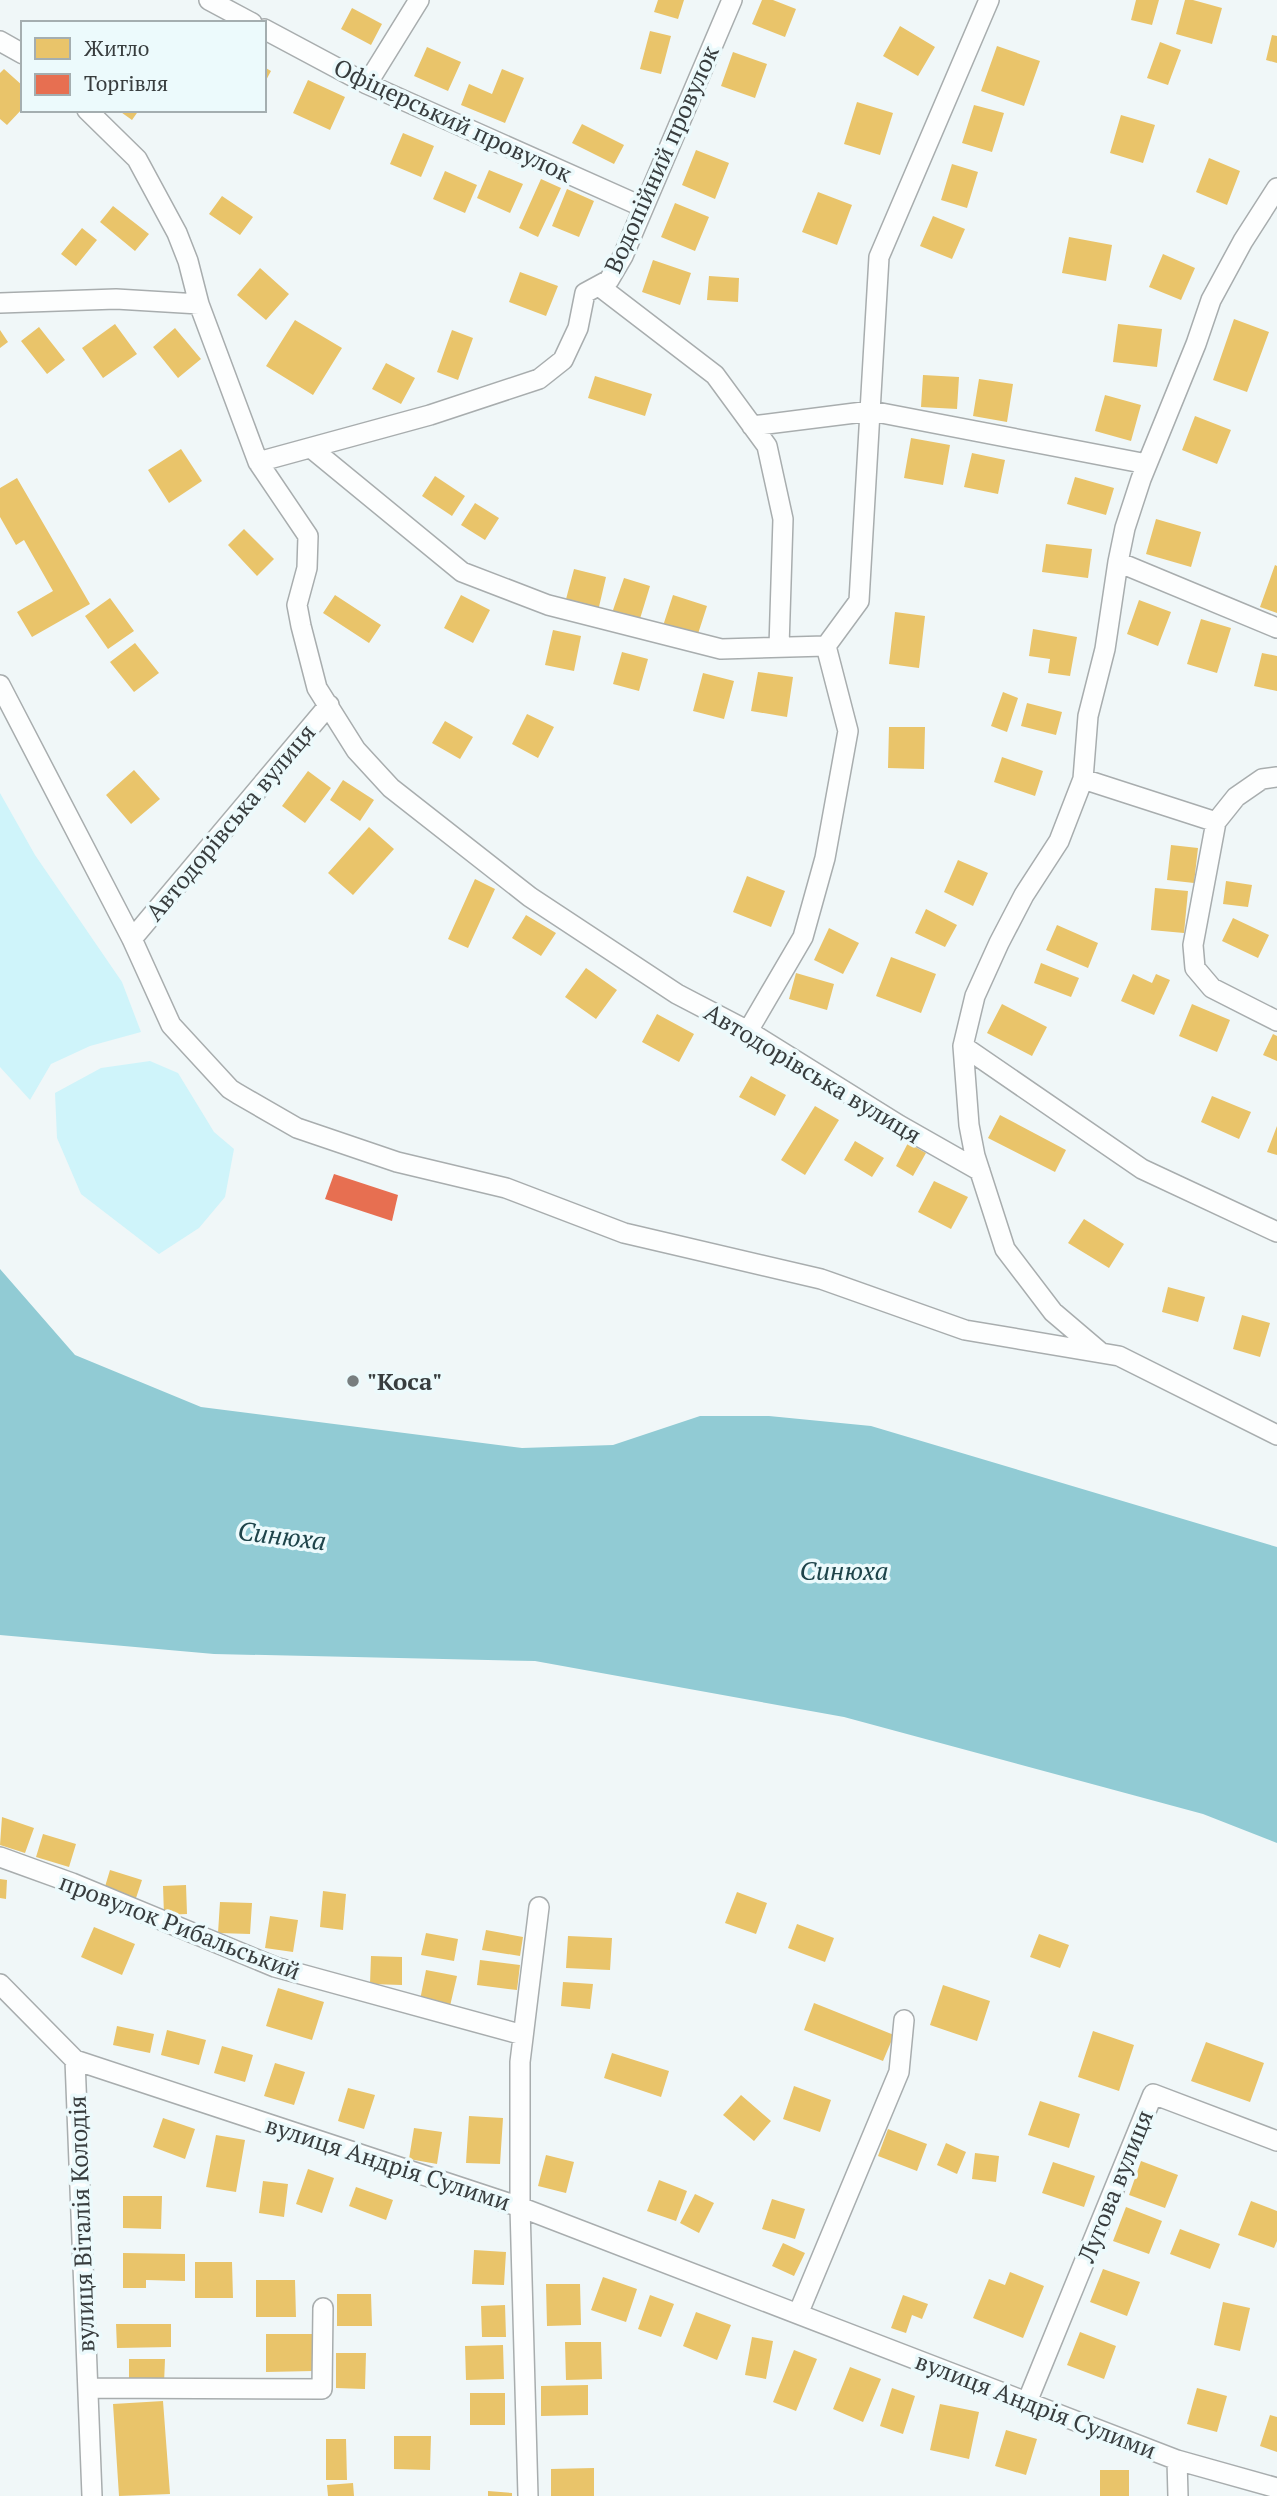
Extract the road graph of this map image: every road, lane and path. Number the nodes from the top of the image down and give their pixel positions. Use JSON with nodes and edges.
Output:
{"nodes":[{"id":1,"x":209,"y":0,"type":"edge"},
{"id":2,"x":419,"y":0,"type":"edge"},
{"id":3,"x":732,"y":0,"type":"edge"},
{"id":4,"x":989,"y":0,"type":"edge"},
{"id":5,"x":248,"y":21,"type":"edge"},
{"id":6,"x":266,"y":30,"type":"edge"},
{"id":7,"x":0,"y":41,"type":"edge"},
{"id":8,"x":21,"y":53,"type":"edge"},
{"id":9,"x":367,"y":84,"type":"junction"},
{"id":10,"x":89,"y":112,"type":"edge"},
{"id":11,"x":1277,"y":188,"type":"edge"},
{"id":12,"x":643,"y":207,"type":"junction"},
{"id":13,"x":599,"y":286,"type":"junction"},
{"id":14,"x":0,"y":303,"type":"edge"},
{"id":15,"x":199,"y":304,"type":"junction"},
{"id":16,"x":871,"y":411,"type":"junction"},
{"id":17,"x":752,"y":426,"type":"junction"},
{"id":18,"x":311,"y":448,"type":"junction"},
{"id":19,"x":258,"y":462,"type":"junction"},
{"id":20,"x":1147,"y":464,"type":"junction"},
{"id":21,"x":1118,"y":562,"type":"junction"},
{"id":22,"x":1277,"y":628,"type":"edge"},
{"id":23,"x":826,"y":646,"type":"junction"},
{"id":24,"x":779,"y":647,"type":"junction"},
{"id":25,"x":0,"y":685,"type":"edge"},
{"id":26,"x":329,"y":705,"type":"junction"},
{"id":27,"x":1277,"y":777,"type":"edge"},
{"id":28,"x":1083,"y":779,"type":"junction"},
{"id":29,"x":1216,"y":822,"type":"junction"},
{"id":30,"x":132,"y":939,"type":"junction"},
{"id":31,"x":1277,"y":1021,"type":"edge"},
{"id":32,"x":748,"y":1031,"type":"junction"},
{"id":33,"x":963,"y":1046,"type":"junction"},
{"id":34,"x":980,"y":1171,"type":"junction"},
{"id":35,"x":1277,"y":1232,"type":"edge"},
{"id":36,"x":1101,"y":1353,"type":"junction"},
{"id":37,"x":1277,"y":1435,"type":"edge"},
{"id":38,"x":0,"y":1857,"type":"edge"},
{"id":39,"x":539,"y":1907,"type":"dead end"},
{"id":40,"x":0,"y":1984,"type":"edge"},
{"id":41,"x":904,"y":2020,"type":"dead end"},
{"id":42,"x":523,"y":2035,"type":"junction"},
{"id":43,"x":75,"y":2060,"type":"junction"},
{"id":44,"x":1277,"y":2141,"type":"edge"},
{"id":45,"x":520,"y":2207,"type":"junction"},
{"id":46,"x":323,"y":2308,"type":"dead end"},
{"id":47,"x":798,"y":2314,"type":"junction"},
{"id":48,"x":88,"y":2388,"type":"junction"},
{"id":49,"x":1027,"y":2402,"type":"junction"},
{"id":50,"x":1177,"y":2460,"type":"junction"},
{"id":51,"x":1277,"y":2488,"type":"edge"},
{"id":52,"x":92,"y":2496,"type":"edge"},
{"id":53,"x":528,"y":2496,"type":"edge"},
{"id":54,"x":1178,"y":2496,"type":"edge"}],
"edges":[{"from":1,"to":5,"type":"street"},
{"from":2,"to":9,"type":"street"},
{"from":3,"to":12,"type":"street","name":"Водопійний провулок"},
{"from":4,"to":16,"type":"street"},
{"from":6,"to":9,"type":"street","name":"Офіцерський провулок"},
{"from":7,"to":8,"type":"street"},
{"from":9,"to":12,"type":"street","name":"Офіцерський провулок"},
{"from":10,"to":15,"type":"street","name":"Автодорівська вулиця"},
{"from":11,"to":20,"type":"street"},
{"from":12,"to":13,"type":"street","name":"Водопійний провулок"},
{"from":13,"to":17,"type":"street"},
{"from":13,"to":18,"type":"street","name":"Водопійний провулок"},
{"from":14,"to":15,"type":"street"},
{"from":15,"to":19,"type":"street","name":"Автодорівська вулиця"},
{"from":16,"to":17,"type":"street"},
{"from":16,"to":20,"type":"street"},
{"from":16,"to":23,"type":"street"},
{"from":17,"to":24,"type":"street"},
{"from":18,"to":19,"type":"street","name":"Водопійний провулок"},
{"from":18,"to":24,"type":"street"},
{"from":19,"to":26,"type":"street","name":"Автодорівська вулиця"},
{"from":20,"to":21,"type":"street"},
{"from":21,"to":22,"type":"street"},
{"from":21,"to":28,"type":"street"},
{"from":23,"to":24,"type":"street"},
{"from":23,"to":32,"type":"street"},
{"from":25,"to":30,"type":"street"},
{"from":26,"to":30,"type":"street","name":"Автодорівська вулиця"},
{"from":26,"to":32,"type":"street","name":"Автодорівська вулиця"},
{"from":27,"to":29,"type":"street"},
{"from":28,"to":29,"type":"street"},
{"from":28,"to":33,"type":"street"},
{"from":29,"to":31,"type":"street"},
{"from":30,"to":36,"type":"street"},
{"from":32,"to":34,"type":"street","name":"Автодорівська вулиця"},
{"from":33,"to":34,"type":"street"},
{"from":33,"to":35,"type":"street"},
{"from":34,"to":36,"type":"street"},
{"from":36,"to":37,"type":"street"},
{"from":38,"to":42,"type":"street","name":"провулок Рибальський"},
{"from":39,"to":42,"type":"street"},
{"from":40,"to":43,"type":"street","name":"вулиця Андрія Сулими"},
{"from":41,"to":47,"type":"street"},
{"from":42,"to":45,"type":"street"},
{"from":43,"to":45,"type":"street","name":"вулиця Андрія Сулими"},
{"from":43,"to":48,"type":"street","name":"вулиця Віталія Колодія"},
{"from":44,"to":49,"type":"street","name":"Лугова вулиця"},
{"from":45,"to":47,"type":"street","name":"вулиця Андрія Сулими"},
{"from":45,"to":53,"type":"street"},
{"from":46,"to":48,"type":"street","name":"вулиця Віталія Колодія"},
{"from":47,"to":49,"type":"street","name":"вулиця Андрія Сулими"},
{"from":48,"to":52,"type":"street","name":"вулиця Віталія Колодія"},
{"from":49,"to":50,"type":"street","name":"вулиця Андрія Сулими"},
{"from":50,"to":51,"type":"street","name":"вулиця Андрія Сулими"},
{"from":50,"to":54,"type":"street"}]}
